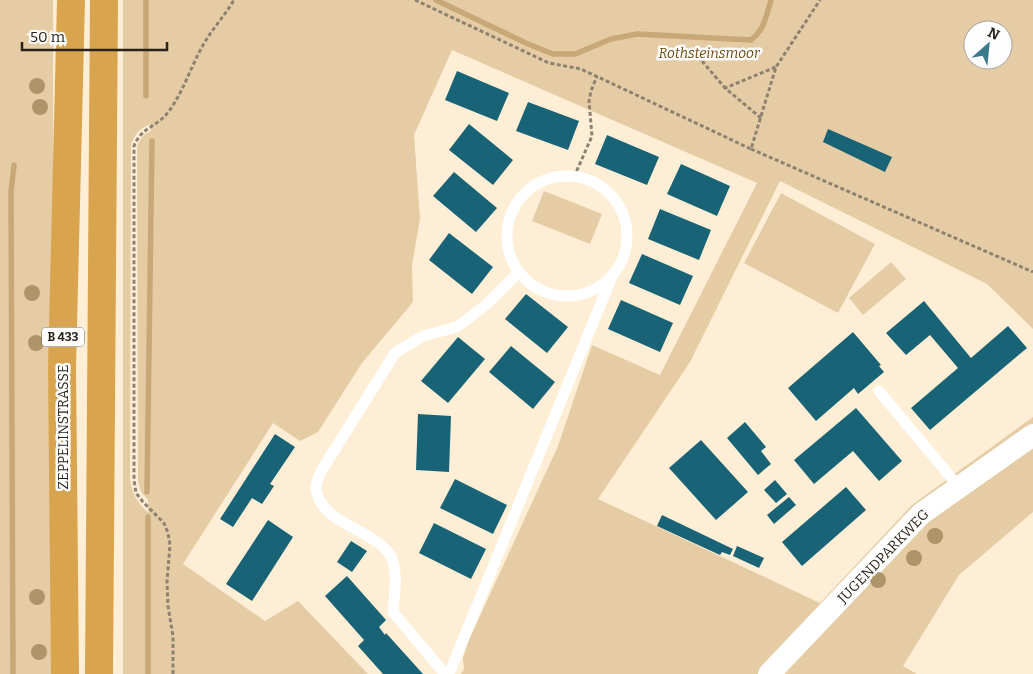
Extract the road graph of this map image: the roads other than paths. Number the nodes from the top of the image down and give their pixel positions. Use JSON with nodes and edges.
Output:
{"nodes":[{"id":1,"x":71,"y":0,"type":"edge"},
{"id":2,"x":104,"y":0,"type":"edge"},
{"id":3,"x":520,"y":272,"type":"junction"},
{"id":4,"x":613,"y":274,"type":"junction"},
{"id":5,"x":879,"y":391,"type":"dead end"},
{"id":6,"x":1033,"y":435,"type":"edge"},
{"id":7,"x":959,"y":487,"type":"junction"},
{"id":8,"x":65,"y":674,"type":"edge"},
{"id":9,"x":99,"y":674,"type":"edge"},
{"id":10,"x":445,"y":674,"type":"edge"},
{"id":11,"x":449,"y":674,"type":"edge"},
{"id":12,"x":770,"y":674,"type":"edge"}],
"edges":[{"from":1,"to":8,"type":"highway","name":"ZEPPELINSTRASSE","number":"B 433"},
{"from":2,"to":9,"type":"highway","number":"B 433"},
{"from":3,"to":4,"type":"lane"},
{"from":3,"to":4,"type":"lane"},
{"from":3,"to":10,"type":"lane"},
{"from":4,"to":11,"type":"lane"},
{"from":5,"to":7,"type":"lane"},
{"from":6,"to":7,"type":"street","name":"JUGENDPARKWEG"},
{"from":7,"to":12,"type":"street","name":"JUGENDPARKWEG"}]}
